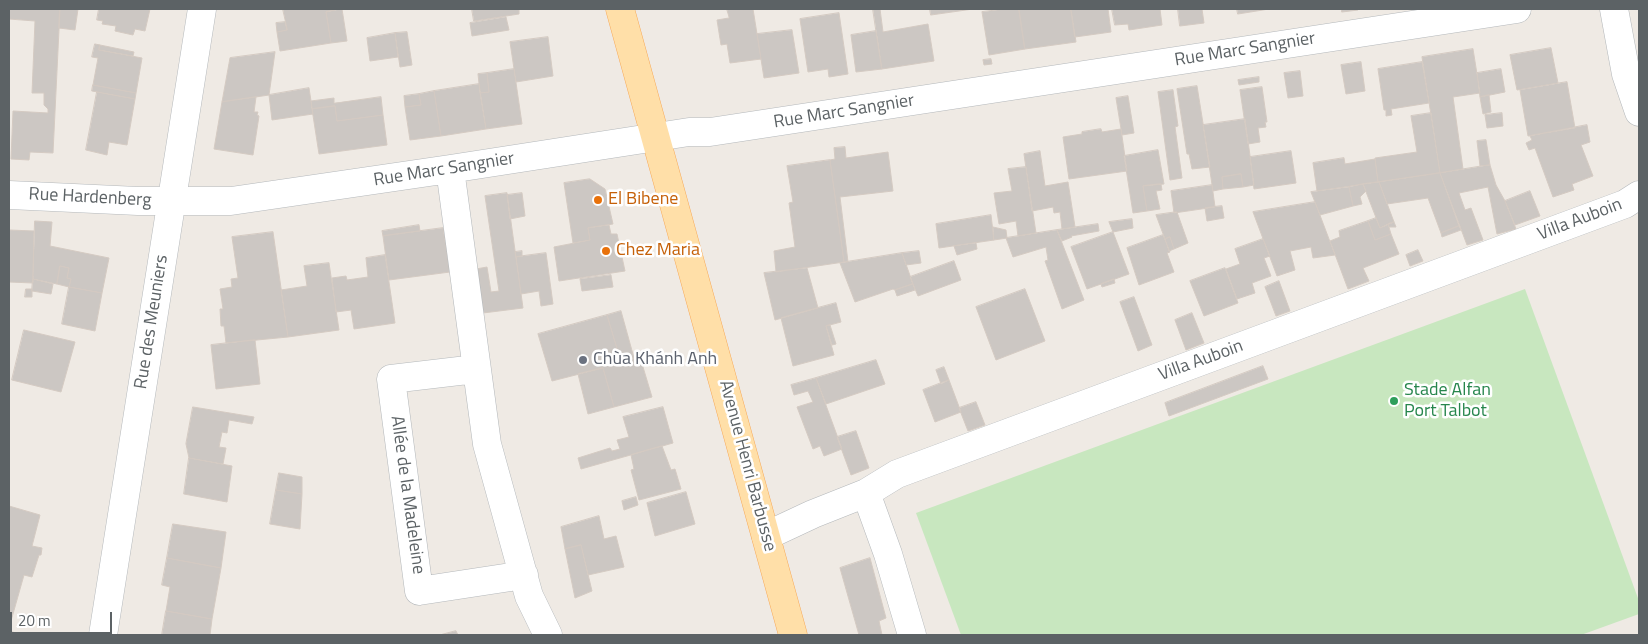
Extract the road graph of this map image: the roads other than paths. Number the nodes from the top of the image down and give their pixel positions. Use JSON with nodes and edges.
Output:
{"nodes":[{"id":1,"x":202,"y":9,"type":"edge"},
{"id":2,"x":620,"y":9,"type":"edge"},
{"id":3,"x":1517,"y":9,"type":"edge"},
{"id":4,"x":1614,"y":9,"type":"edge"},
{"id":5,"x":1639,"y":112,"type":"edge"},
{"id":6,"x":655,"y":138,"type":"junction"},
{"id":7,"x":450,"y":169,"type":"junction"},
{"id":8,"x":9,"y":194,"type":"edge"},
{"id":9,"x":1639,"y":195,"type":"edge"},
{"id":10,"x":171,"y":201,"type":"junction"},
{"id":11,"x":476,"y":369,"type":"junction"},
{"id":12,"x":866,"y":493,"type":"junction"},
{"id":13,"x":766,"y":536,"type":"junction"},
{"id":14,"x":524,"y":575,"type":"junction"},
{"id":15,"x":103,"y":635,"type":"edge"},
{"id":16,"x":548,"y":635,"type":"edge"},
{"id":17,"x":793,"y":635,"type":"edge"},
{"id":18,"x":912,"y":635,"type":"edge"}],
"edges":[{"from":1,"to":10,"type":"street","name":"Rue des Meuniers"},
{"from":2,"to":6,"type":"main road","name":"Avenue Henri Barbusse"},
{"from":3,"to":6,"type":"street","name":"Rue Marc Sangnier"},
{"from":4,"to":5,"type":"street"},
{"from":6,"to":7,"type":"street","name":"Rue Marc Sangnier"},
{"from":6,"to":13,"type":"main road","name":"Avenue Henri Barbusse"},
{"from":7,"to":10,"type":"street","name":"Rue Marc Sangnier"},
{"from":7,"to":11,"type":"street"},
{"from":8,"to":10,"type":"street","name":"Rue Hardenberg"},
{"from":9,"to":12,"type":"street","name":"Villa Auboin"},
{"from":10,"to":15,"type":"street","name":"Rue des Meuniers"},
{"from":11,"to":14,"type":"street"},
{"from":11,"to":14,"type":"street","name":"Allée de la Madeleine"},
{"from":12,"to":13,"type":"street","name":"Villa Auboin"},
{"from":12,"to":18,"type":"street"},
{"from":13,"to":17,"type":"main road","name":"Avenue Henri Barbusse"},
{"from":14,"to":16,"type":"street"}]}
